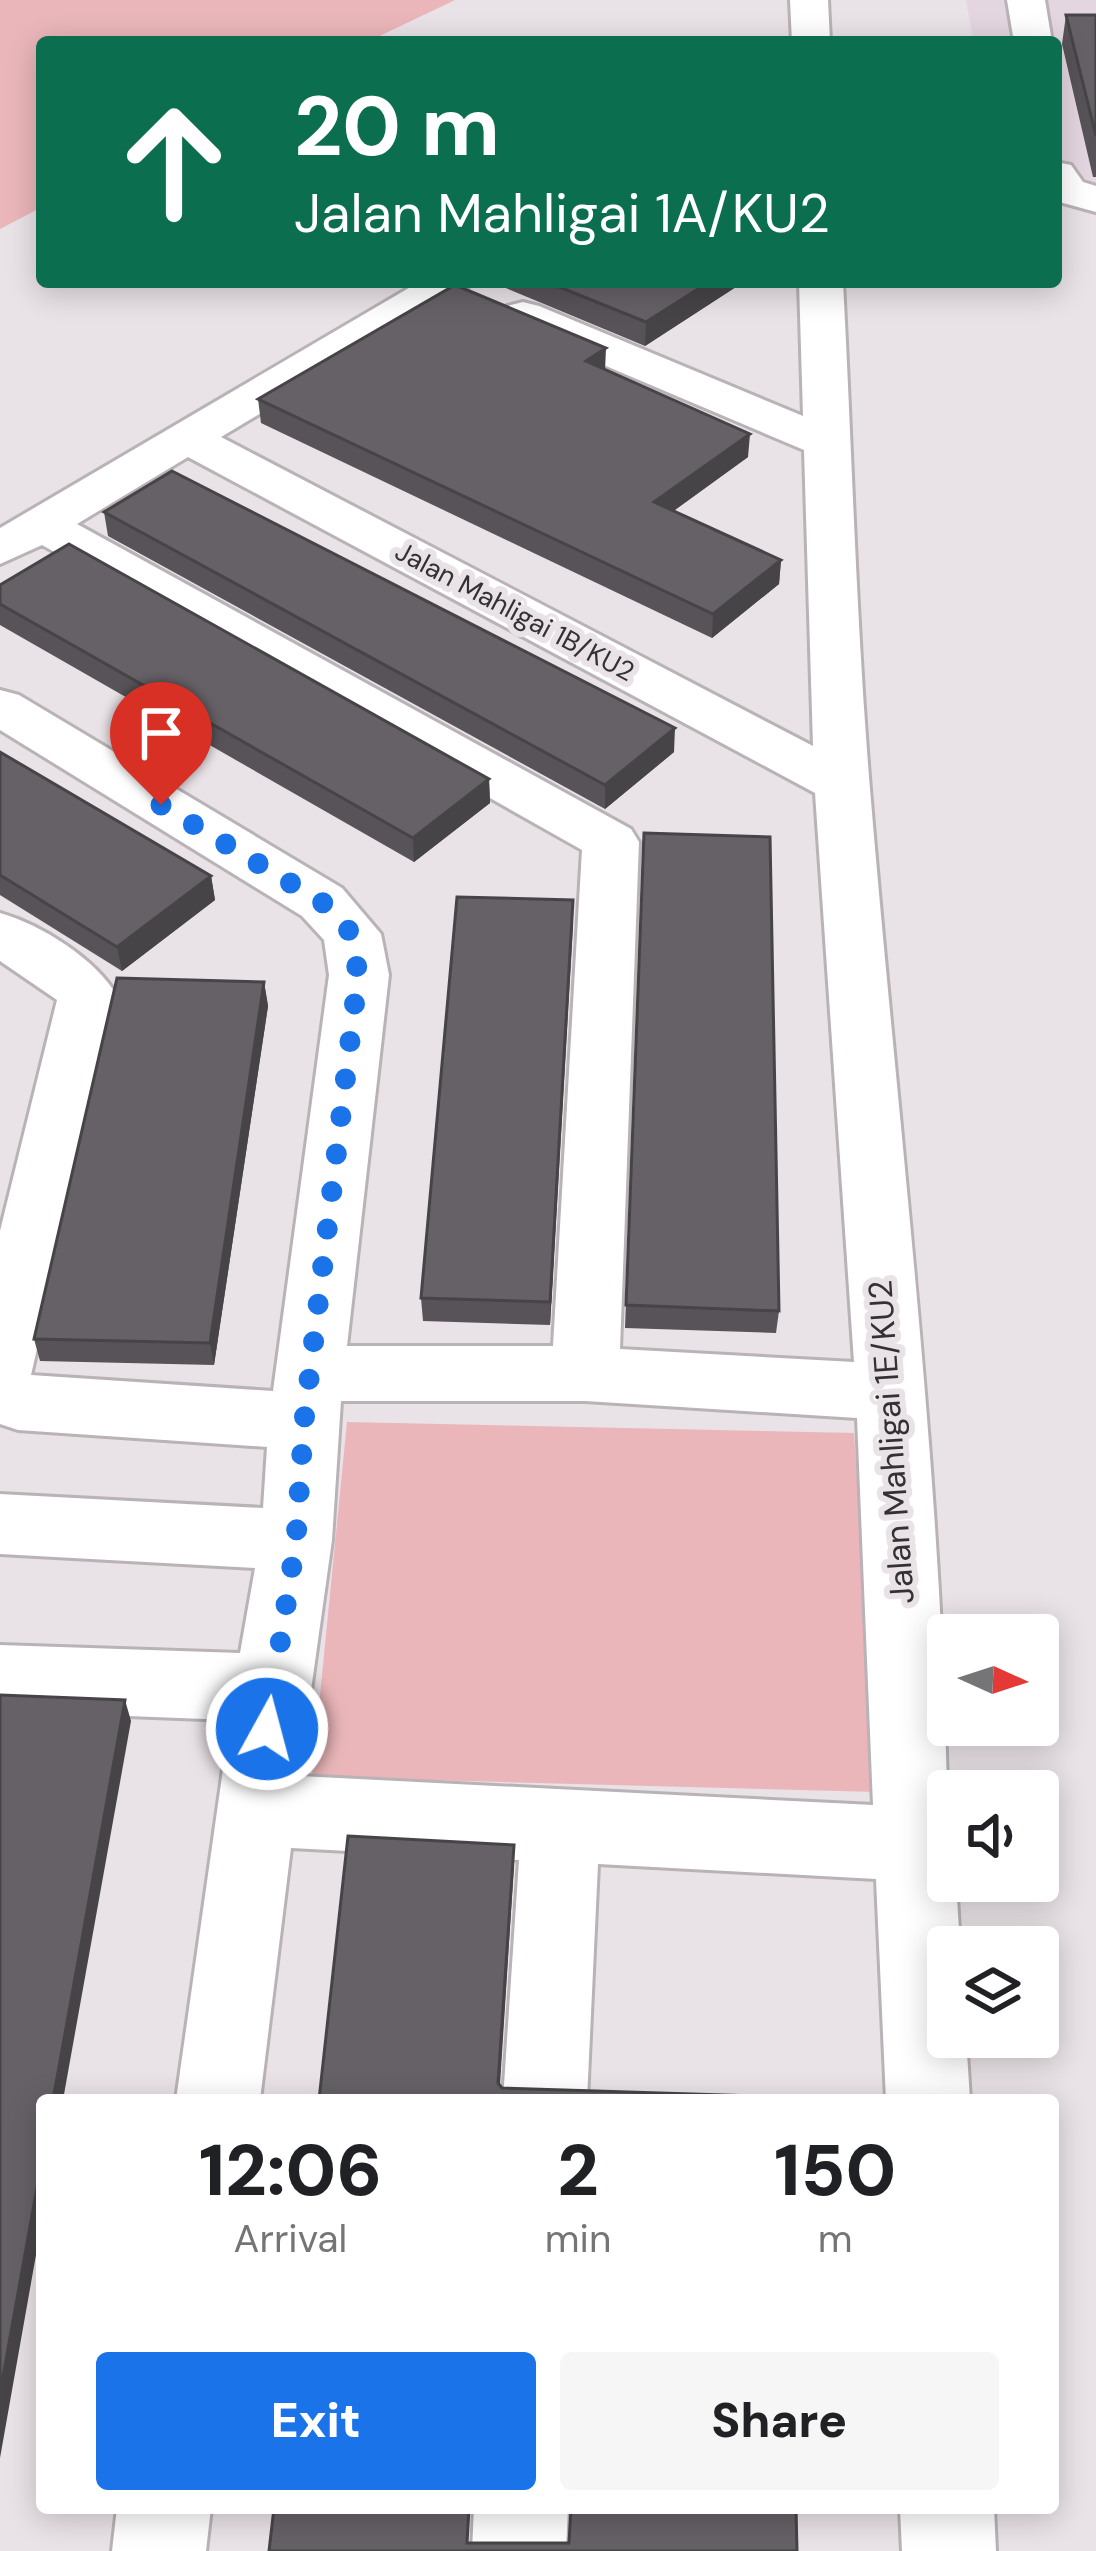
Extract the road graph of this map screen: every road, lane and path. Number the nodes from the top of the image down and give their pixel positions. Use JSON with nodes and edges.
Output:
{"nodes":[{"id":1,"x":809,"y":0,"type":"edge"},
{"id":2,"x":1026,"y":0,"type":"edge"},
{"id":3,"x":811,"y":36,"type":"edge"},
{"id":4,"x":1033,"y":36,"type":"edge"},
{"id":5,"x":1062,"y":182,"type":"edge"},
{"id":6,"x":1096,"y":200,"type":"edge"},
{"id":7,"x":441,"y":288,"type":"edge"},
{"id":8,"x":461,"y":288,"type":"edge"},
{"id":9,"x":821,"y":288,"type":"edge"},
{"id":10,"x":187,"y":438,"type":"junction"},
{"id":11,"x":828,"y":443,"type":"junction"},
{"id":12,"x":21,"y":536,"type":"edge"},
{"id":13,"x":0,"y":707,"type":"edge"},
{"id":14,"x":842,"y":784,"type":"junction"},
{"id":15,"x":0,"y":933,"type":"edge"},
{"id":16,"x":0,"y":1369,"type":"edge"},
{"id":17,"x":585,"y":1374,"type":"junction"},
{"id":18,"x":0,"y":1390,"type":"edge"},
{"id":19,"x":890,"y":1392,"type":"junction"},
{"id":20,"x":308,"y":1397,"type":"junction"},
{"id":21,"x":0,"y":1524,"type":"edge"},
{"id":22,"x":296,"y":1540,"type":"junction"},
{"id":23,"x":0,"y":1678,"type":"edge"},
{"id":24,"x":272,"y":1688,"type":"junction"},
{"id":25,"x":259,"y":1810,"type":"junction"},
{"id":26,"x":561,"y":1826,"type":"junction"},
{"id":27,"x":914,"y":1844,"type":"junction"},
{"id":28,"x":219,"y":2094,"type":"edge"},
{"id":29,"x":545,"y":2094,"type":"edge"},
{"id":30,"x":928,"y":2094,"type":"edge"},
{"id":31,"x":163,"y":2514,"type":"edge"},
{"id":32,"x":521,"y":2514,"type":"edge"},
{"id":33,"x":947,"y":2514,"type":"edge"},
{"id":34,"x":159,"y":2551,"type":"edge"},
{"id":35,"x":519,"y":2551,"type":"edge"},
{"id":36,"x":949,"y":2551,"type":"edge"}],
"edges":[{"from":1,"to":3,"type":"street"},
{"from":2,"to":4,"type":"street"},
{"from":5,"to":6,"type":"street"},
{"from":7,"to":10,"type":"street"},
{"from":8,"to":11,"type":"street"},
{"from":9,"to":11,"type":"street","name":"Jalan Mahligai 1E/KU2"},
{"from":10,"to":12,"type":"street"},
{"from":10,"to":14,"type":"street","name":"Jalan Mahligai 1B/KU2"},
{"from":11,"to":14,"type":"street","name":"Jalan Mahligai 1E/KU2"},
{"from":12,"to":17,"type":"street"},
{"from":13,"to":20,"type":"street"},
{"from":14,"to":19,"type":"street","name":"Jalan Mahligai 1E/KU2"},
{"from":15,"to":16,"type":"street"},
{"from":17,"to":19,"type":"street"},
{"from":17,"to":20,"type":"street"},
{"from":18,"to":20,"type":"street"},
{"from":19,"to":27,"type":"street","name":"Jalan Mahligai 1E/KU2"},
{"from":20,"to":22,"type":"street"},
{"from":21,"to":22,"type":"street"},
{"from":22,"to":24,"type":"street"},
{"from":23,"to":24,"type":"street"},
{"from":24,"to":25,"type":"street"},
{"from":25,"to":26,"type":"street"},
{"from":25,"to":28,"type":"street"},
{"from":26,"to":27,"type":"street"},
{"from":26,"to":29,"type":"street"},
{"from":27,"to":30,"type":"street","name":"Jalan Mahligai 1E/KU2"},
{"from":31,"to":34,"type":"street"},
{"from":32,"to":35,"type":"street"},
{"from":33,"to":36,"type":"street"}]}
